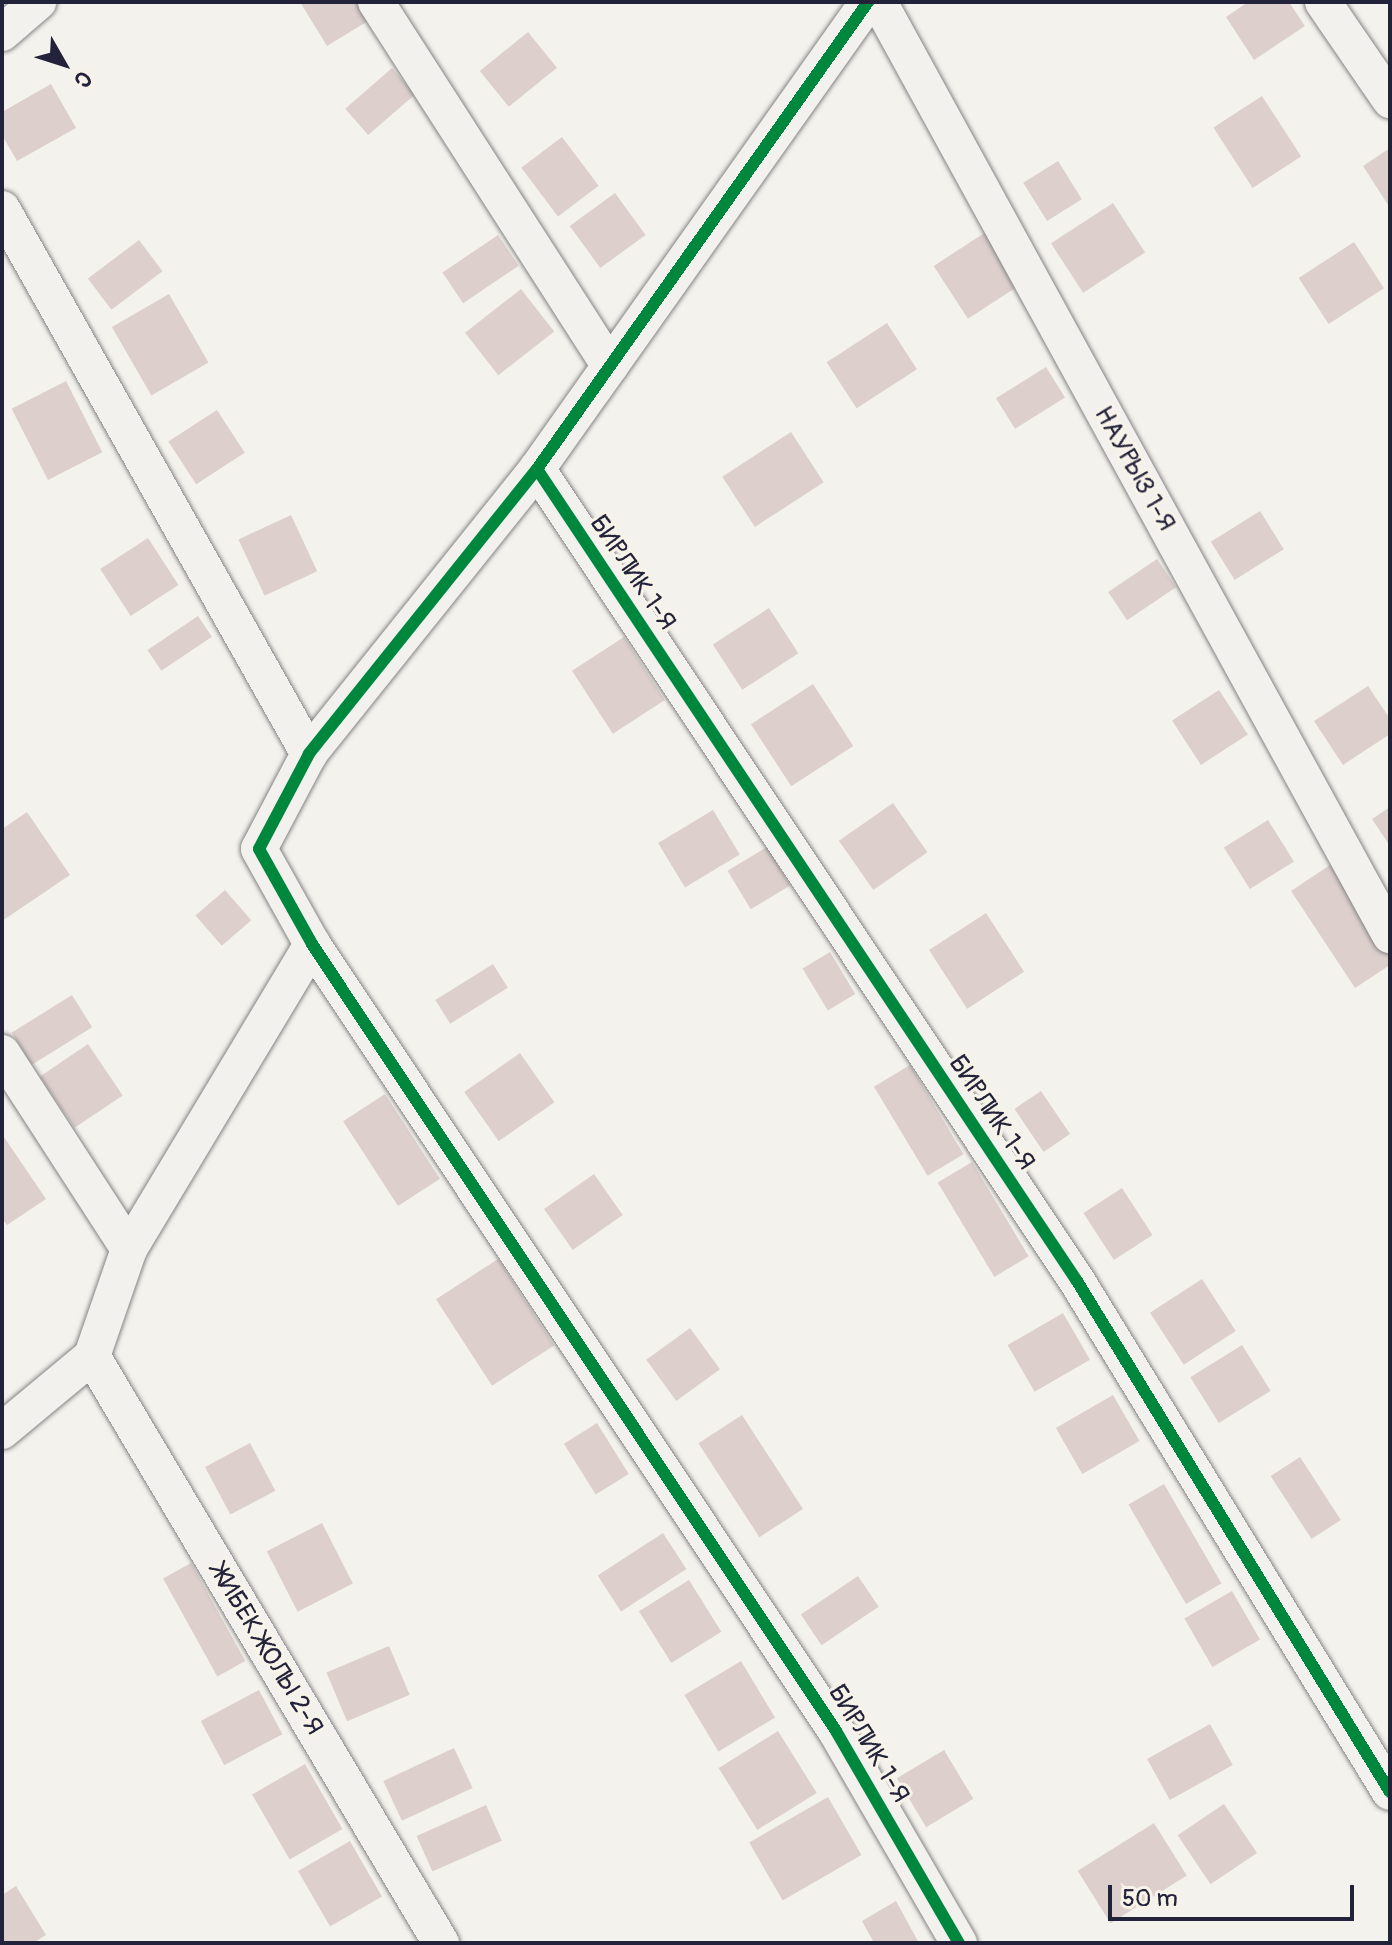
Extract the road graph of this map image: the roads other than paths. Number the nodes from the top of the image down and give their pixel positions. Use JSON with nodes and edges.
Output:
{"nodes":[{"id":1,"x":38,"y":2,"type":"edge"},
{"id":2,"x":376,"y":2,"type":"edge"},
{"id":3,"x":868,"y":2,"type":"edge"},
{"id":4,"x":879,"y":2,"type":"edge"},
{"id":5,"x":1323,"y":2,"type":"edge"},
{"id":6,"x":2,"y":33,"type":"edge"},
{"id":7,"x":1390,"y":100,"type":"edge"},
{"id":8,"x":2,"y":209,"type":"edge"},
{"id":9,"x":610,"y":366,"type":"junction"},
{"id":10,"x":537,"y":469,"type":"junction"},
{"id":11,"x":309,"y":754,"type":"junction"},
{"id":12,"x":1390,"y":935,"type":"edge"},
{"id":13,"x":312,"y":944,"type":"junction"},
{"id":14,"x":2,"y":1053,"type":"edge"},
{"id":15,"x":129,"y":1249,"type":"junction"},
{"id":16,"x":92,"y":1356,"type":"junction"},
{"id":17,"x":2,"y":1431,"type":"edge"},
{"id":18,"x":1390,"y":1792,"type":"edge"},
{"id":19,"x":441,"y":1943,"type":"edge"},
{"id":20,"x":959,"y":1943,"type":"edge"}],
"edges":[{"from":1,"to":6,"type":"street"},
{"from":2,"to":9,"type":"street"},
{"from":3,"to":9,"type":"street"},
{"from":4,"to":12,"type":"street","name":"НАУРЫЗ 1-Я"},
{"from":5,"to":7,"type":"street"},
{"from":8,"to":11,"type":"street"},
{"from":9,"to":10,"type":"street"},
{"from":10,"to":11,"type":"street"},
{"from":10,"to":18,"type":"street","name":"БИРЛИК 1-Я"},
{"from":11,"to":13,"type":"street","name":"БИРЛИК 1-Я"},
{"from":13,"to":15,"type":"street"},
{"from":13,"to":20,"type":"street","name":"БИРЛИК 1-Я"},
{"from":14,"to":15,"type":"street"},
{"from":15,"to":16,"type":"street"},
{"from":16,"to":17,"type":"street"},
{"from":16,"to":19,"type":"street","name":"ЖИБЕК ЖОЛЫ 2-Я"}]}
